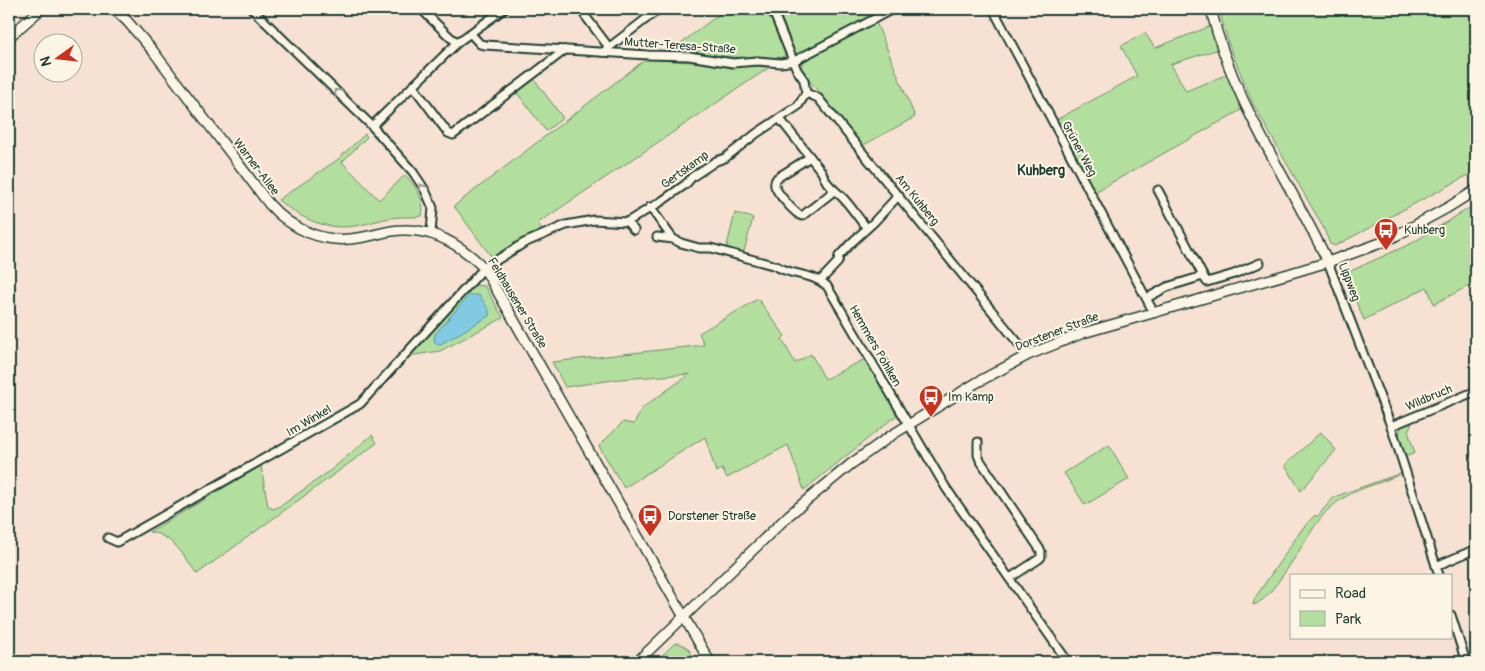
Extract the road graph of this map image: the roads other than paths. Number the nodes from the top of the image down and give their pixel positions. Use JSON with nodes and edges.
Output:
{"nodes":[{"id":1,"x":41,"y":9,"type":"edge"},
{"id":2,"x":114,"y":9,"type":"edge"},
{"id":3,"x":252,"y":9,"type":"edge"},
{"id":4,"x":421,"y":9,"type":"edge"},
{"id":5,"x":504,"y":9,"type":"edge"},
{"id":6,"x":580,"y":9,"type":"edge"},
{"id":7,"x":659,"y":9,"type":"edge"},
{"id":8,"x":772,"y":9,"type":"edge"},
{"id":9,"x":893,"y":9,"type":"edge"},
{"id":10,"x":993,"y":9,"type":"edge"},
{"id":11,"x":1211,"y":9,"type":"edge"},
{"id":12,"x":470,"y":34,"type":"junction"},
{"id":13,"x":9,"y":37,"type":"edge"},
{"id":14,"x":458,"y":42,"type":"junction"},
{"id":15,"x":608,"y":46,"type":"junction"},
{"id":16,"x":565,"y":50,"type":"junction"},
{"id":17,"x":603,"y":52,"type":"junction"},
{"id":18,"x":794,"y":61,"type":"junction"},
{"id":19,"x":413,"y":86,"type":"junction"},
{"id":20,"x":806,"y":93,"type":"junction"},
{"id":21,"x":780,"y":119,"type":"junction"},
{"id":22,"x":372,"y":126,"type":"junction"},
{"id":23,"x":810,"y":156,"type":"junction"},
{"id":24,"x":1158,"y":190,"type":"dead end"},
{"id":25,"x":1476,"y":190,"type":"edge"},
{"id":26,"x":834,"y":191,"type":"junction"},
{"id":27,"x":899,"y":196,"type":"junction"},
{"id":28,"x":650,"y":207,"type":"junction"},
{"id":29,"x":627,"y":222,"type":"junction"},
{"id":30,"x":867,"y":228,"type":"junction"},
{"id":31,"x":634,"y":230,"type":"dead end"},
{"id":32,"x":431,"y":233,"type":"junction"},
{"id":33,"x":657,"y":237,"type":"dead end"},
{"id":34,"x":674,"y":239,"type":"junction"},
{"id":35,"x":1260,"y":262,"type":"dead end"},
{"id":36,"x":1328,"y":262,"type":"junction"},
{"id":37,"x":484,"y":268,"type":"junction"},
{"id":38,"x":1203,"y":276,"type":"junction"},
{"id":39,"x":822,"y":280,"type":"junction"},
{"id":40,"x":1147,"y":298,"type":"junction"},
{"id":41,"x":1154,"y":313,"type":"junction"},
{"id":42,"x":1028,"y":355,"type":"junction"},
{"id":43,"x":1476,"y":391,"type":"edge"},
{"id":44,"x":908,"y":424,"type":"junction"},
{"id":45,"x":1391,"y":426,"type":"junction"},
{"id":46,"x":978,"y":442,"type":"dead end"},
{"id":47,"x":108,"y":538,"type":"dead end"},
{"id":48,"x":1476,"y":549,"type":"edge"},
{"id":49,"x":1436,"y":566,"type":"junction"},
{"id":50,"x":1439,"y":574,"type":"edge"},
{"id":51,"x":1010,"y":578,"type":"junction"},
{"id":52,"x":684,"y":617,"type":"junction"},
{"id":53,"x":1452,"y":619,"type":"edge"},
{"id":54,"x":637,"y":662,"type":"edge"},
{"id":55,"x":710,"y":662,"type":"edge"},
{"id":56,"x":1068,"y":662,"type":"edge"},
{"id":57,"x":1466,"y":662,"type":"edge"}],
"edges":[{"from":1,"to":13,"type":"street"},
{"from":2,"to":32,"type":"street","name":"Warner-Allee"},
{"from":22,"to":3,"type":"street","one_way":true},
{"from":4,"to":14,"type":"street"},
{"from":5,"to":12,"type":"street"},
{"from":6,"to":15,"type":"street"},
{"from":7,"to":15,"type":"street"},
{"from":8,"to":18,"type":"street"},
{"from":9,"to":18,"type":"street"},
{"from":10,"to":40,"type":"street","name":"Grüner Weg"},
{"from":11,"to":36,"type":"street","name":"Lippweg"},
{"from":12,"to":14,"type":"street"},
{"from":12,"to":16,"type":"street","name":"Mutter-Teresa-Straße"},
{"from":14,"to":19,"type":"street"},
{"from":15,"to":17,"type":"street"},
{"from":16,"to":17,"type":"street","name":"Mutter-Teresa-Straße"},
{"from":16,"to":19,"type":"street"},
{"from":17,"to":18,"type":"street","name":"Mutter-Teresa-Straße"},
{"from":18,"to":20,"type":"street"},
{"from":19,"to":22,"type":"street"},
{"from":20,"to":21,"type":"street","name":"Gertskamp"},
{"from":20,"to":27,"type":"street","name":"Am Kuhberg"},
{"from":21,"to":23,"type":"street"},
{"from":21,"to":28,"type":"street","name":"Gertskamp"},
{"from":32,"to":22,"type":"street","one_way":true},
{"from":23,"to":26,"type":"street"},
{"from":23,"to":26,"type":"street"},
{"from":24,"to":38,"type":"street"},
{"from":25,"to":36,"type":"street","name":"Dorstener Straße"},
{"from":26,"to":30,"type":"street"},
{"from":27,"to":30,"type":"street"},
{"from":27,"to":42,"type":"street","name":"Am Kuhberg"},
{"from":28,"to":29,"type":"street","name":"Gertskamp"},
{"from":28,"to":34,"type":"street"},
{"from":29,"to":31,"type":"street"},
{"from":29,"to":37,"type":"street"},
{"from":30,"to":39,"type":"street"},
{"from":32,"to":37,"type":"street","name":"Feldhausener Straße"},
{"from":33,"to":34,"type":"street"},
{"from":34,"to":39,"type":"street"},
{"from":35,"to":38,"type":"street"},
{"from":36,"to":41,"type":"street","name":"Dorstener Straße"},
{"from":36,"to":45,"type":"street","name":"Lippweg"},
{"from":37,"to":47,"type":"street","name":"Im Winkel"},
{"from":37,"to":52,"type":"street","name":"Feldhausener Straße"},
{"from":38,"to":40,"type":"street"},
{"from":39,"to":44,"type":"street","name":"Hemmers Pöhlken"},
{"from":40,"to":41,"type":"street","name":"Grüner Weg"},
{"from":41,"to":42,"type":"street","name":"Dorstener Straße"},
{"from":42,"to":44,"type":"street","name":"Dorstener Straße"},
{"from":43,"to":45,"type":"street","name":"Wildbruch"},
{"from":44,"to":51,"type":"street"},
{"from":44,"to":52,"type":"street","name":"Dorstener Straße"},
{"from":45,"to":49,"type":"street","name":"Lippweg"},
{"from":46,"to":51,"type":"street"},
{"from":48,"to":49,"type":"street"},
{"from":49,"to":50,"type":"street","name":"Lippweg"},
{"from":51,"to":56,"type":"street"},
{"from":52,"to":54,"type":"street","name":"Dorstener Straße"},
{"from":52,"to":55,"type":"street","name":"Feldhausener Straße"},
{"from":53,"to":57,"type":"street"}]}
